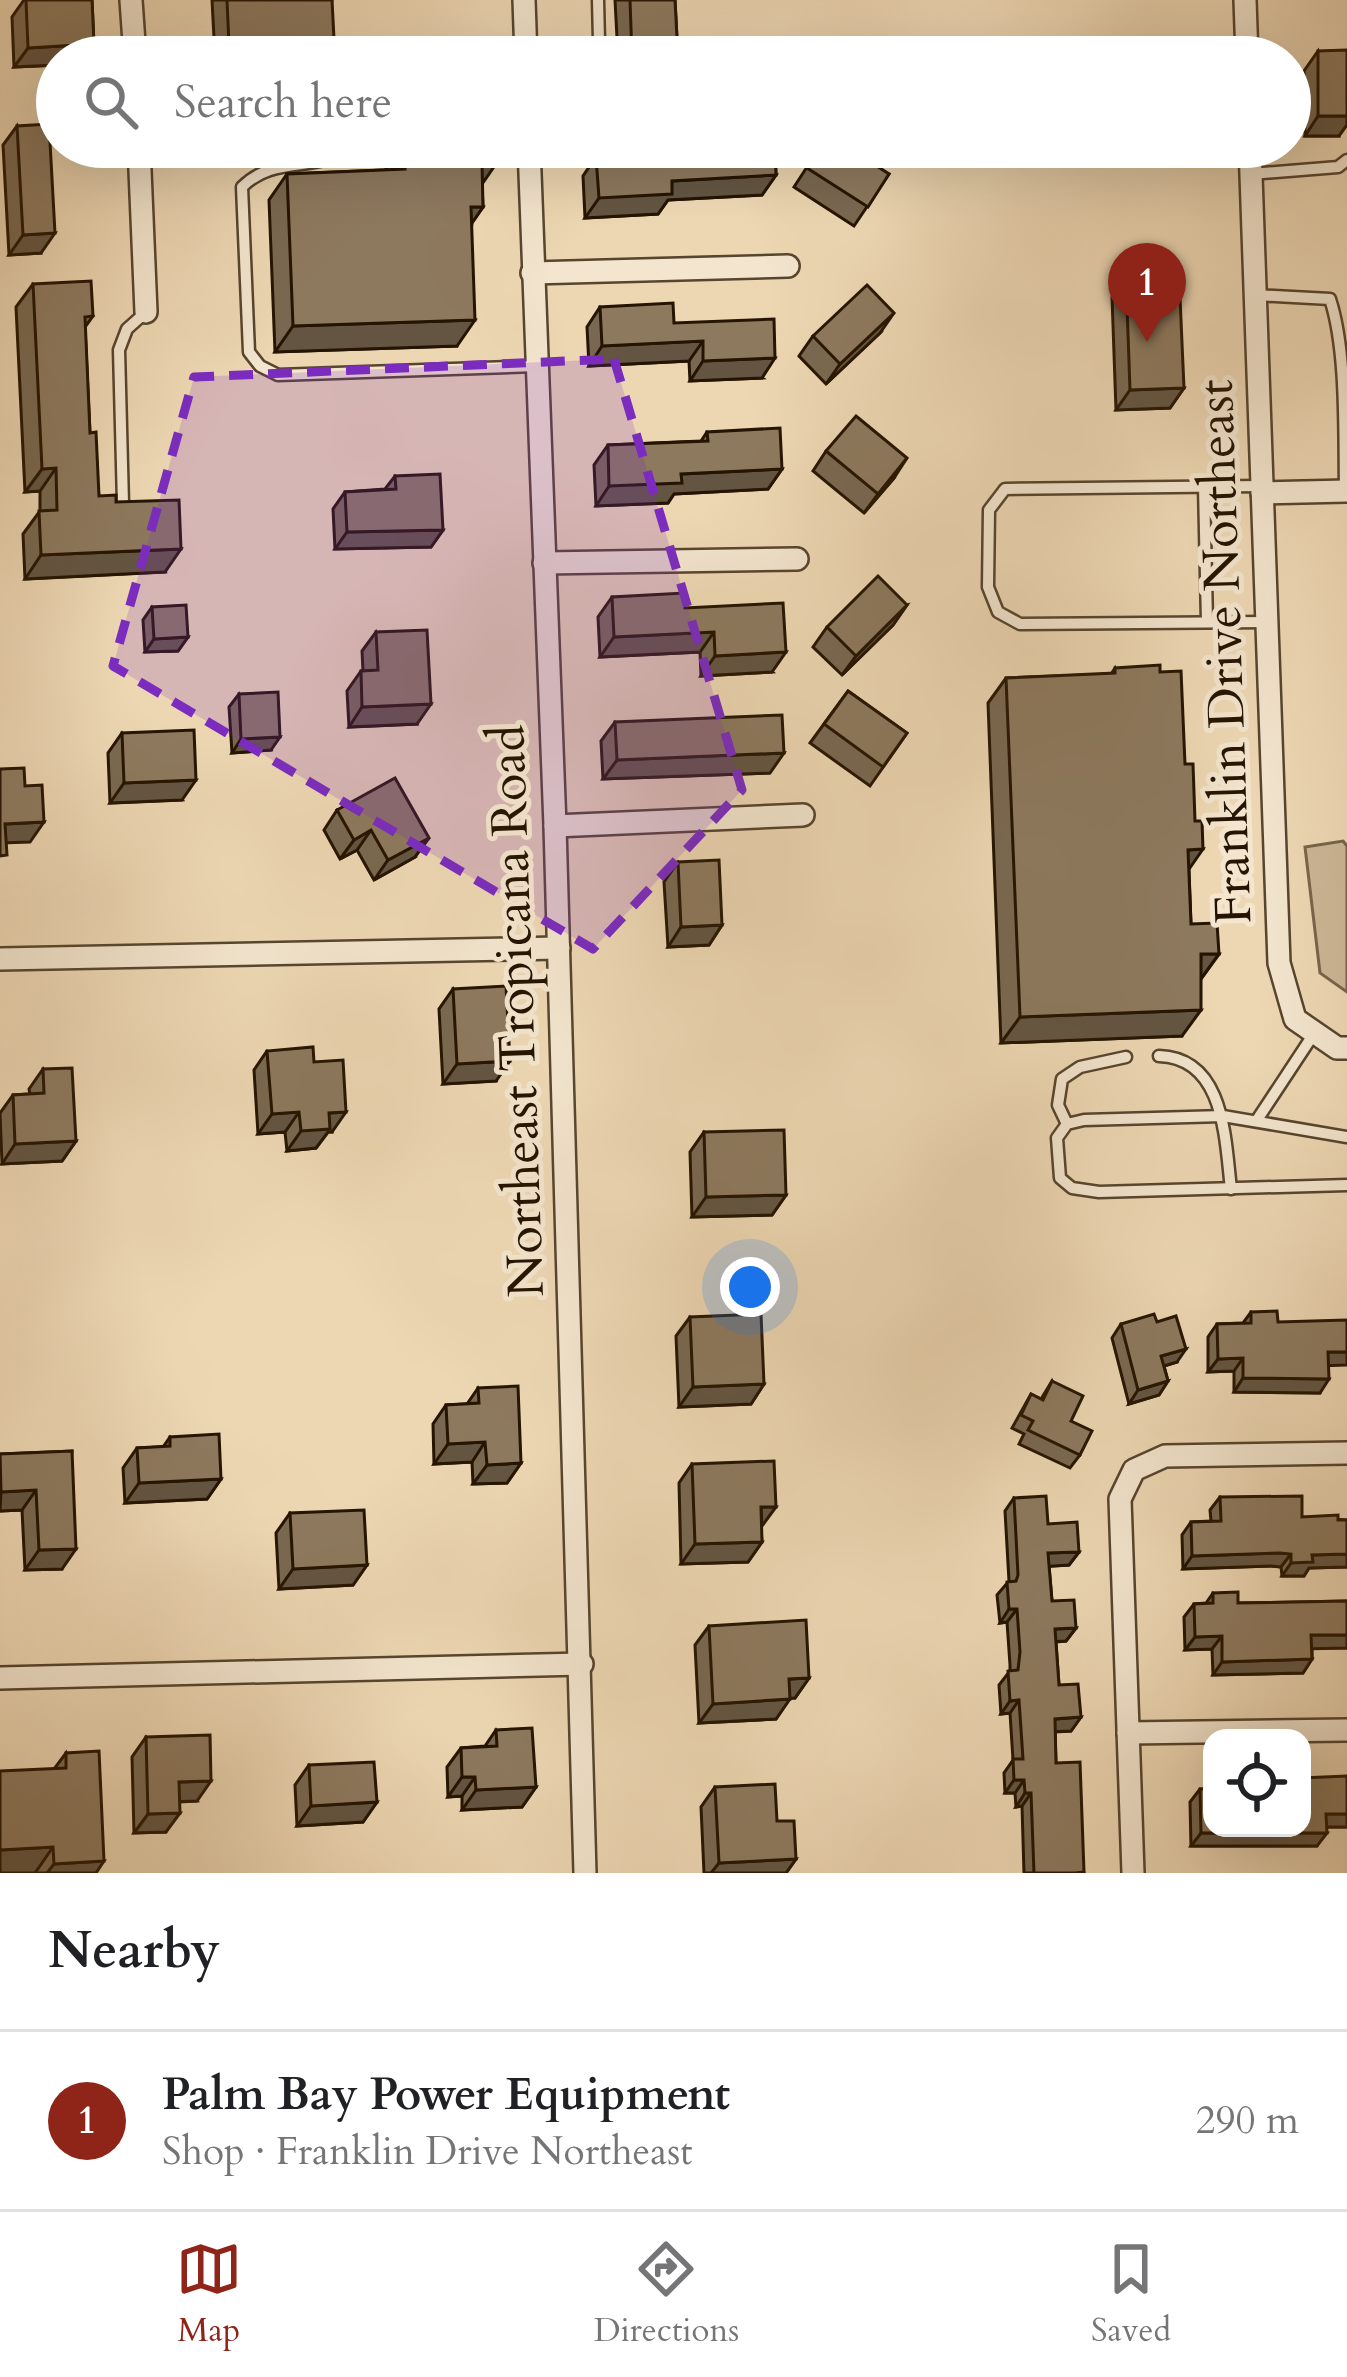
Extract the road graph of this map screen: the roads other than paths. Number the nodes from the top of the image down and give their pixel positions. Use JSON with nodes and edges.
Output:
{"nodes":[{"id":1,"x":131,"y":0,"type":"edge"},
{"id":2,"x":524,"y":0,"type":"edge"},
{"id":3,"x":598,"y":0,"type":"edge"},
{"id":4,"x":1245,"y":0,"type":"edge"},
{"id":5,"x":134,"y":36,"type":"edge"},
{"id":6,"x":525,"y":36,"type":"edge"},
{"id":7,"x":599,"y":36,"type":"edge"},
{"id":8,"x":1246,"y":36,"type":"edge"},
{"id":9,"x":1347,"y":160,"type":"edge"},
{"id":10,"x":141,"y":168,"type":"edge"},
{"id":11,"x":282,"y":168,"type":"edge"},
{"id":12,"x":529,"y":168,"type":"edge"},
{"id":13,"x":1251,"y":168,"type":"edge"},
{"id":14,"x":1251,"y":174,"type":"junction"},
{"id":15,"x":788,"y":266,"type":"dead end"},
{"id":16,"x":532,"y":274,"type":"junction"},
{"id":17,"x":1255,"y":295,"type":"junction"},
{"id":18,"x":146,"y":312,"type":"joint"},
{"id":19,"x":536,"y":366,"type":"junction"},
{"id":20,"x":1204,"y":487,"type":"junction"},
{"id":21,"x":1262,"y":489,"type":"junction"},
{"id":22,"x":1346,"y":491,"type":"edge"},
{"id":23,"x":123,"y":504,"type":"edge"},
{"id":24,"x":797,"y":559,"type":"dead end"},
{"id":25,"x":544,"y":563,"type":"junction"},
{"id":26,"x":1207,"y":622,"type":"junction"},
{"id":27,"x":1267,"y":622,"type":"junction"},
{"id":28,"x":803,"y":814,"type":"dead end"},
{"id":29,"x":556,"y":826,"type":"junction"},
{"id":30,"x":559,"y":948,"type":"junction"},
{"id":31,"x":0,"y":959,"type":"edge"},
{"id":32,"x":1315,"y":1032,"type":"junction"},
{"id":33,"x":1347,"y":1048,"type":"edge"},
{"id":34,"x":1159,"y":1056,"type":"dead end"},
{"id":35,"x":1126,"y":1057,"type":"dead end"},
{"id":36,"x":1223,"y":1116,"type":"junction"},
{"id":37,"x":1257,"y":1120,"type":"junction"},
{"id":38,"x":1067,"y":1124,"type":"junction"},
{"id":39,"x":1347,"y":1136,"type":"edge"},
{"id":40,"x":1347,"y":1185,"type":"edge"},
{"id":41,"x":1231,"y":1190,"type":"junction"},
{"id":42,"x":1347,"y":1453,"type":"edge"},
{"id":43,"x":582,"y":1664,"type":"junction"},
{"id":44,"x":0,"y":1678,"type":"edge"},
{"id":45,"x":1347,"y":1730,"type":"edge"},
{"id":46,"x":1128,"y":1733,"type":"junction"},
{"id":47,"x":585,"y":1873,"type":"edge"},
{"id":48,"x":1133,"y":1873,"type":"edge"}],
"edges":[{"from":1,"to":5,"type":"street"},
{"from":2,"to":6,"type":"street"},
{"from":3,"to":7,"type":"lane"},
{"from":4,"to":8,"type":"street"},
{"from":9,"to":14,"type":"lane"},
{"from":10,"to":18,"type":"street"},
{"from":11,"to":19,"type":"lane"},
{"from":12,"to":16,"type":"street","name":"Northeast Tropicana Road"},
{"from":13,"to":14,"type":"street","name":"Franklin Drive Northeast"},
{"from":14,"to":17,"type":"street","name":"Franklin Drive Northeast"},
{"from":15,"to":16,"type":"street"},
{"from":16,"to":19,"type":"street","name":"Northeast Tropicana Road"},
{"from":17,"to":21,"type":"street","name":"Franklin Drive Northeast"},
{"from":17,"to":22,"type":"lane"},
{"from":18,"to":23,"type":"lane"},
{"from":19,"to":25,"type":"street","name":"Northeast Tropicana Road"},
{"from":20,"to":21,"type":"lane"},
{"from":20,"to":26,"type":"lane"},
{"from":20,"to":26,"type":"lane"},
{"from":21,"to":22,"type":"street"},
{"from":21,"to":27,"type":"street","name":"Franklin Drive Northeast"},
{"from":24,"to":25,"type":"street"},
{"from":25,"to":29,"type":"street","name":"Northeast Tropicana Road"},
{"from":26,"to":27,"type":"lane"},
{"from":27,"to":32,"type":"street","name":"Franklin Drive Northeast"},
{"from":28,"to":29,"type":"street"},
{"from":29,"to":30,"type":"street","name":"Northeast Tropicana Road"},
{"from":30,"to":31,"type":"street"},
{"from":30,"to":43,"type":"street","name":"Northeast Tropicana Road"},
{"from":32,"to":33,"type":"street"},
{"from":32,"to":37,"type":"lane"},
{"from":34,"to":36,"type":"lane"},
{"from":35,"to":38,"type":"lane"},
{"from":36,"to":37,"type":"lane"},
{"from":36,"to":38,"type":"lane"},
{"from":36,"to":41,"type":"lane"},
{"from":37,"to":39,"type":"lane"},
{"from":38,"to":41,"type":"lane"},
{"from":40,"to":41,"type":"lane"},
{"from":42,"to":46,"type":"street"},
{"from":43,"to":44,"type":"street"},
{"from":43,"to":47,"type":"street","name":"Northeast Tropicana Road"},
{"from":45,"to":46,"type":"street"},
{"from":46,"to":48,"type":"street"}]}
